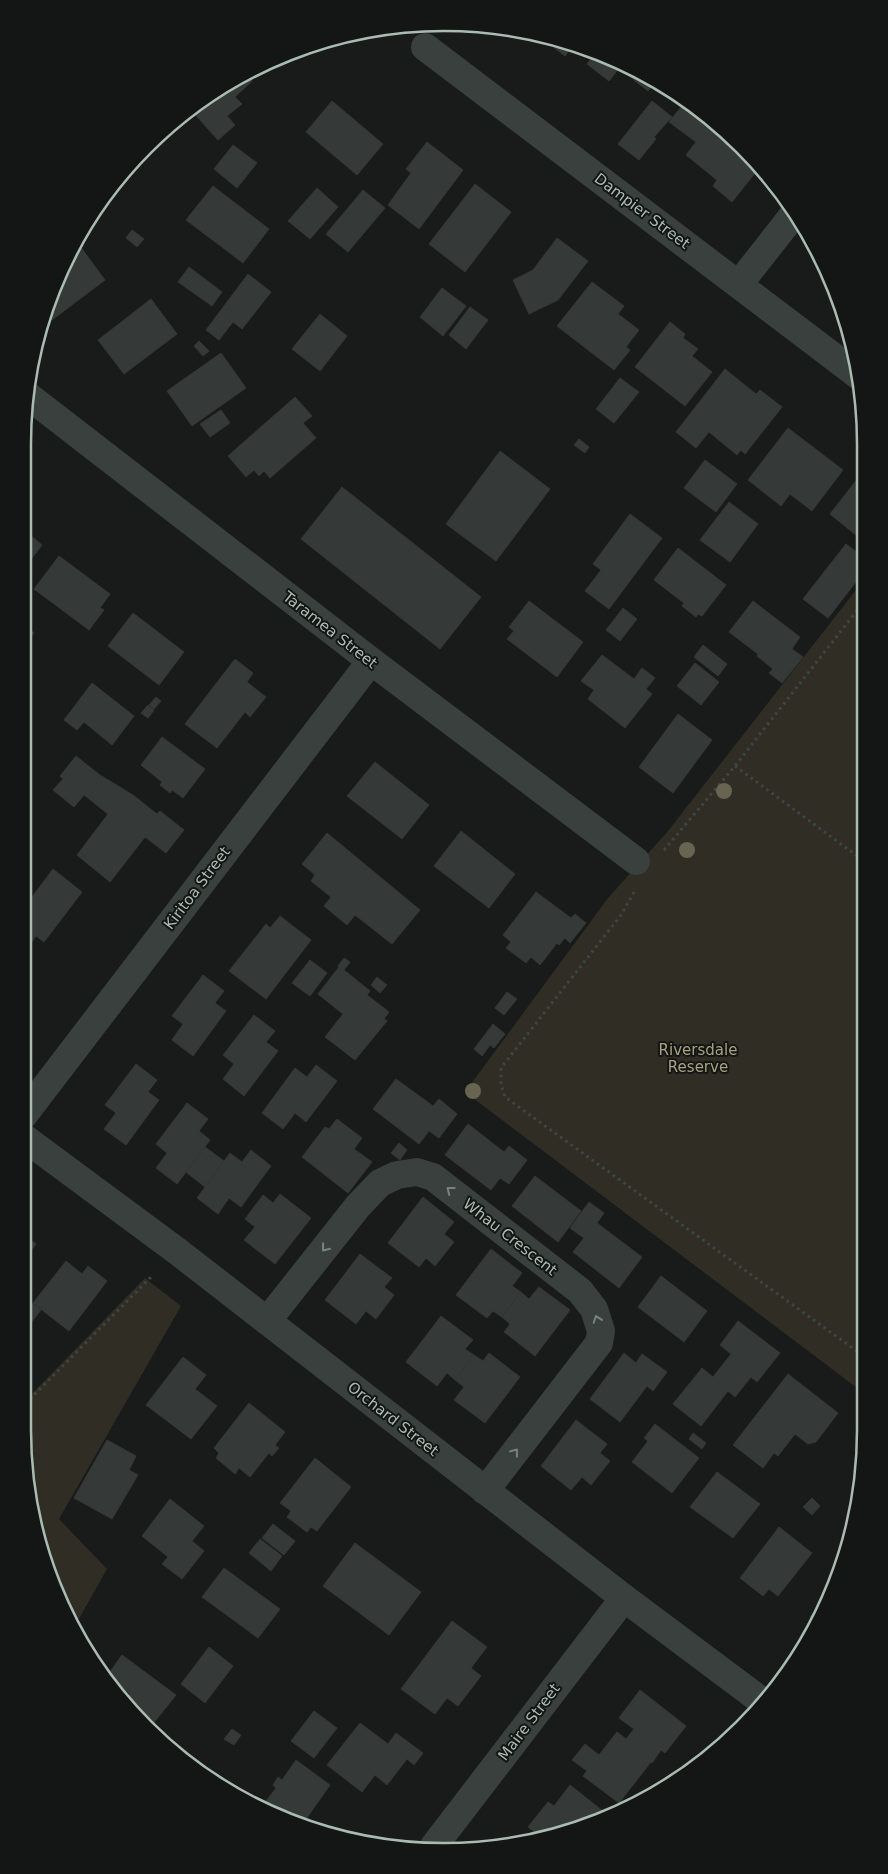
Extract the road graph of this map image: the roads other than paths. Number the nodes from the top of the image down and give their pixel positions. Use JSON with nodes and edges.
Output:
{"nodes":[{"id":1,"x":425,"y":47,"type":"dead end"},
{"id":2,"x":790,"y":219,"type":"edge"},
{"id":3,"x":739,"y":284,"type":"junction"},
{"id":4,"x":850,"y":370,"type":"edge"},
{"id":5,"x":34,"y":400,"type":"edge"},
{"id":6,"x":371,"y":661,"type":"junction"},
{"id":7,"x":641,"y":866,"type":"road end"},
{"id":8,"x":31,"y":1104,"type":"edge"},
{"id":9,"x":31,"y":1144,"type":"edge"},
{"id":10,"x":267,"y":1321,"type":"junction"},
{"id":11,"x":485,"y":1491,"type":"junction"},
{"id":12,"x":624,"y":1598,"type":"junction"},
{"id":13,"x":757,"y":1698,"type":"edge"},
{"id":14,"x":437,"y":1843,"type":"edge"}],
"edges":[{"from":1,"to":3,"type":"street","name":"Dampier Street"},
{"from":2,"to":3,"type":"street"},
{"from":3,"to":4,"type":"street","name":"Dampier Street"},
{"from":5,"to":6,"type":"street","name":"Taramea Street"},
{"from":6,"to":7,"type":"street","name":"Taramea Street"},
{"from":6,"to":8,"type":"street","name":"Kiritoa Street"},
{"from":9,"to":10,"type":"street","name":"Orchard Street"},
{"from":10,"to":11,"type":"street","name":"Orchard Street"},
{"from":11,"to":10,"type":"street","name":"Whau Crescent","one_way":true},
{"from":11,"to":12,"type":"street","name":"Orchard Street"},
{"from":12,"to":13,"type":"street","name":"Orchard Street"},
{"from":12,"to":14,"type":"street","name":"Maire Street"}]}
